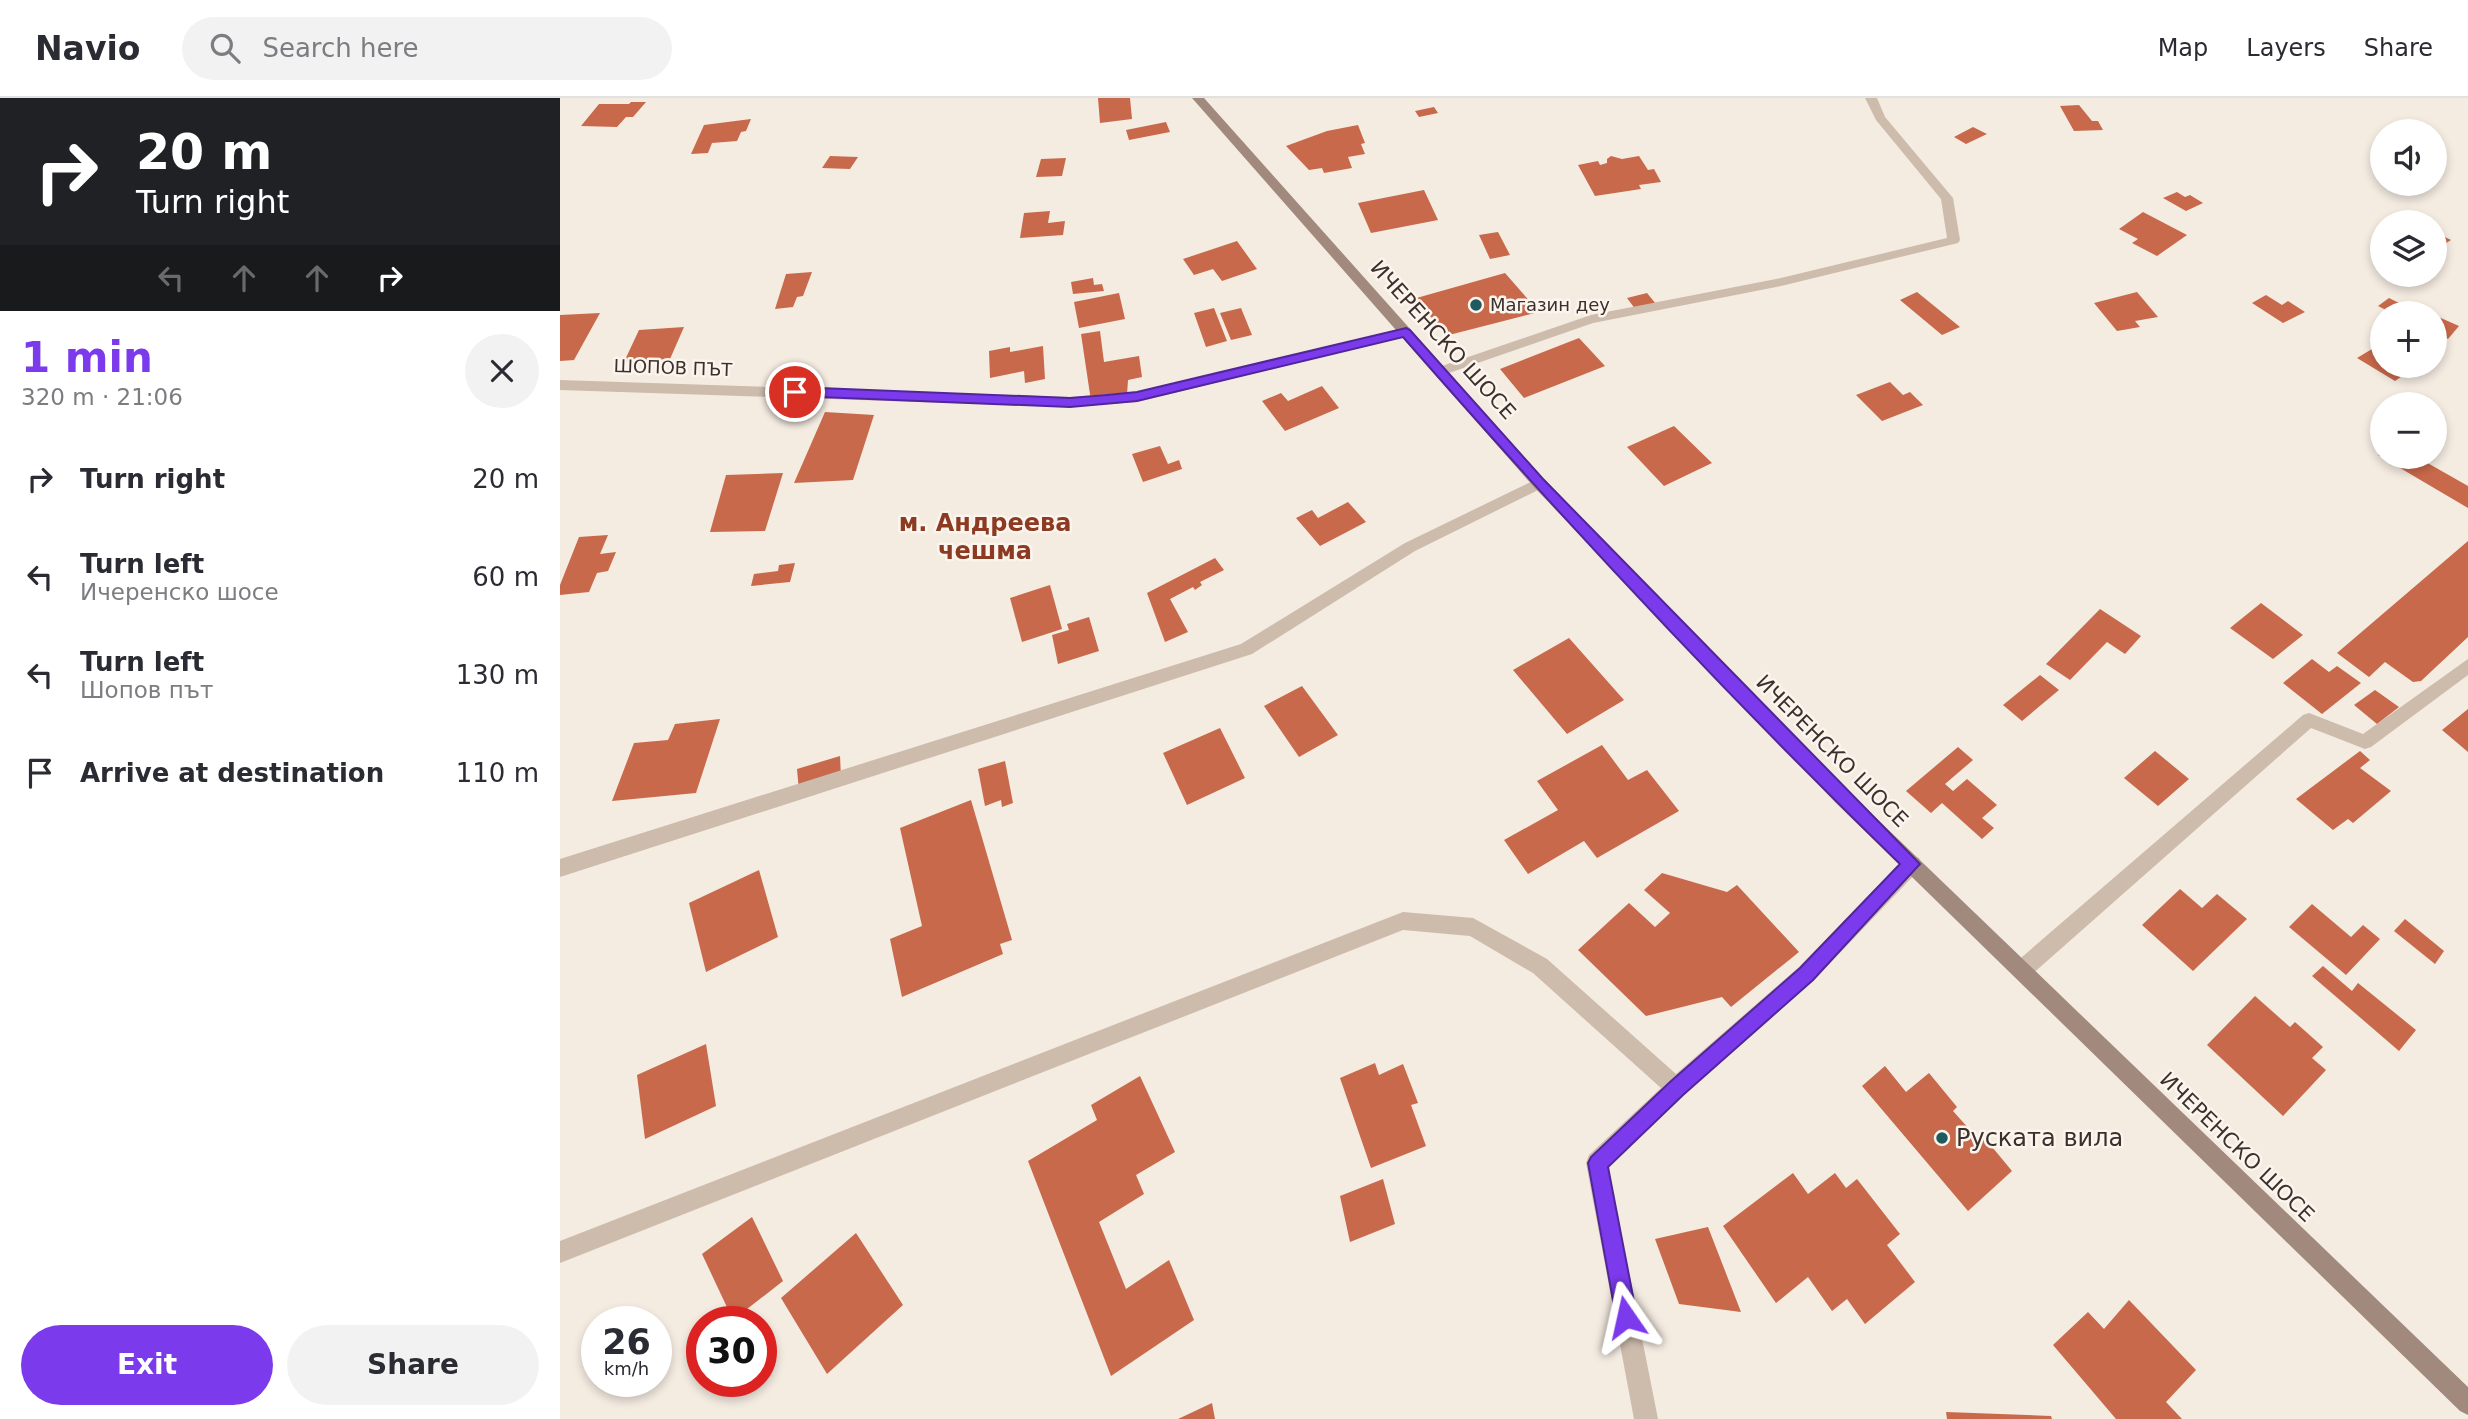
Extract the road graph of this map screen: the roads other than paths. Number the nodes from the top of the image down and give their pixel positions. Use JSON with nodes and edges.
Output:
{"nodes":[{"id":1,"x":1198,"y":98,"type":"edge"},
{"id":2,"x":1871,"y":98,"type":"edge"},
{"id":3,"x":1406,"y":332,"type":"junction"},
{"id":4,"x":1441,"y":371,"type":"junction"},
{"id":5,"x":560,"y":385,"type":"edge"},
{"id":6,"x":1539,"y":483,"type":"junction"},
{"id":7,"x":2468,"y":666,"type":"edge"},
{"id":8,"x":1912,"y":864,"type":"junction"},
{"id":9,"x":560,"y":868,"type":"edge"},
{"id":10,"x":2022,"y":970,"type":"junction"},
{"id":11,"x":1676,"y":1088,"type":"junction"},
{"id":12,"x":560,"y":1252,"type":"edge"},
{"id":13,"x":2468,"y":1403,"type":"edge"},
{"id":14,"x":1646,"y":1419,"type":"edge"}],
"edges":[{"from":1,"to":3,"type":"street","name":"ИЧЕРЕНСКО ШОСЕ"},
{"from":2,"to":4,"type":"street"},
{"from":3,"to":4,"type":"street","name":"ИЧЕРЕНСКО ШОСЕ"},
{"from":3,"to":5,"type":"street","name":"ШОПОВ ПЪТ"},
{"from":4,"to":6,"type":"street","name":"ИЧЕРЕНСКО ШОСЕ"},
{"from":6,"to":8,"type":"street","name":"ИЧЕРЕНСКО ШОСЕ"},
{"from":6,"to":9,"type":"street"},
{"from":7,"to":10,"type":"street"},
{"from":8,"to":10,"type":"street","name":"ИЧЕРЕНСКО ШОСЕ"},
{"from":8,"to":11,"type":"street"},
{"from":10,"to":13,"type":"street","name":"ИЧЕРЕНСКО ШОСЕ"},
{"from":11,"to":12,"type":"street"},
{"from":11,"to":14,"type":"street"}]}
